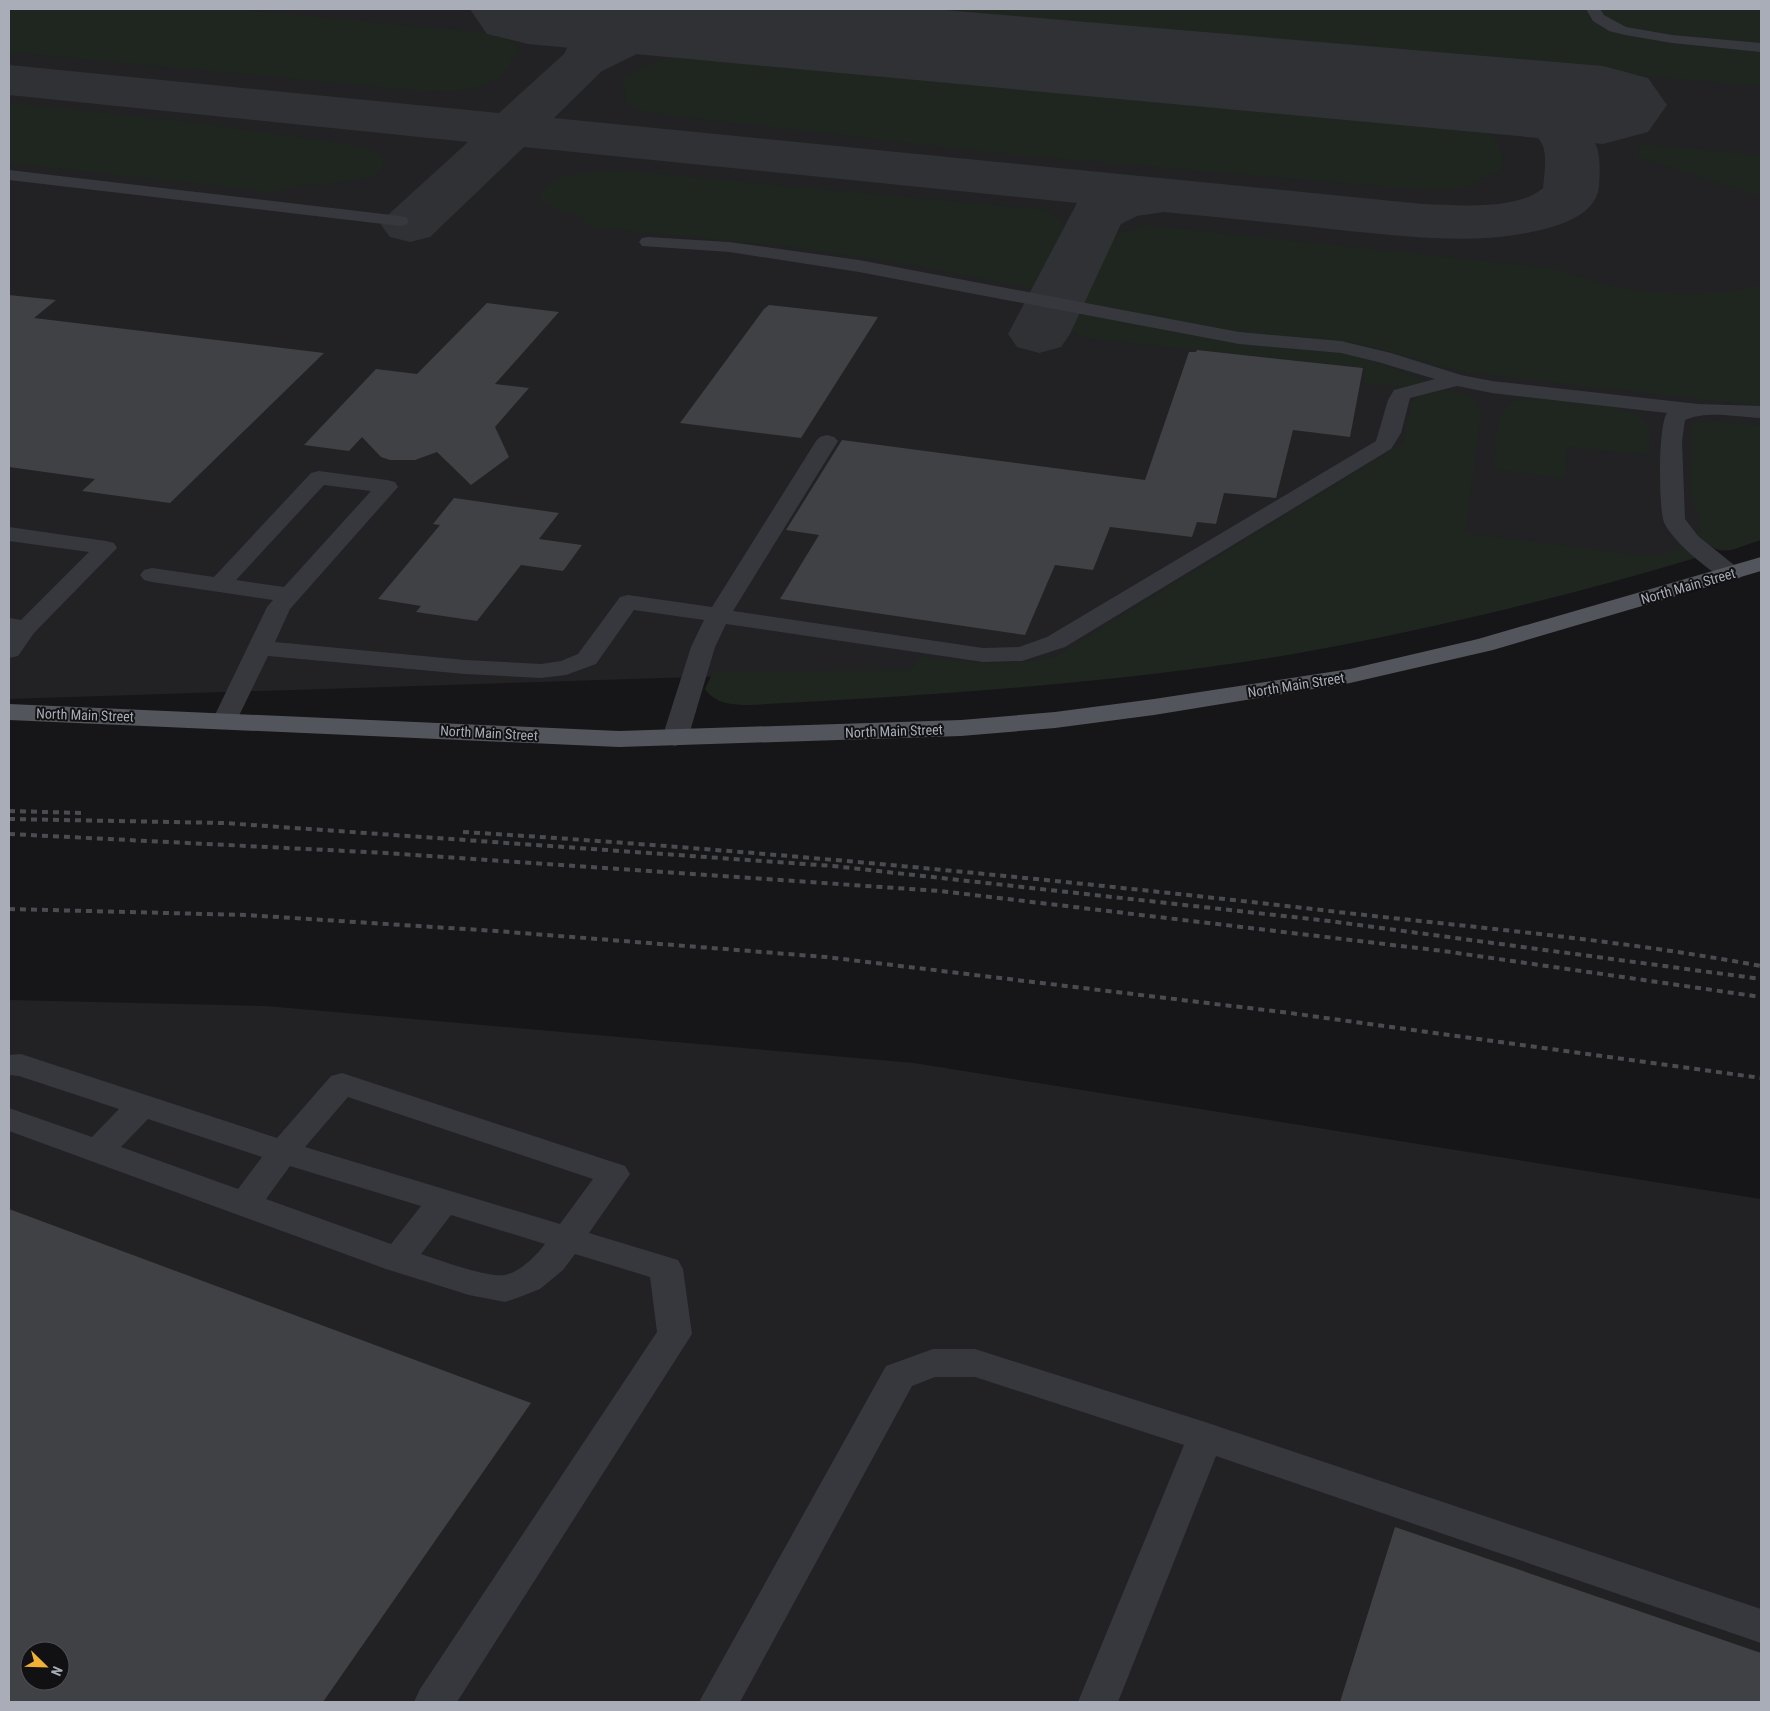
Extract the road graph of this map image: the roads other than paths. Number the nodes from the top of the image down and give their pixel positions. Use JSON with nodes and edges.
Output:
{"nodes":[{"id":1,"x":1592,"y":9,"type":"edge"},
{"id":2,"x":1761,"y":48,"type":"edge"},
{"id":3,"x":9,"y":175,"type":"edge"},
{"id":4,"x":400,"y":221,"type":"dead end"},
{"id":5,"x":648,"y":242,"type":"dead end"},
{"id":6,"x":1457,"y":380,"type":"junction"},
{"id":7,"x":1697,"y":410,"type":"junction"},
{"id":8,"x":1761,"y":412,"type":"edge"},
{"id":9,"x":827,"y":441,"type":"dead end"},
{"id":10,"x":9,"y":534,"type":"edge"},
{"id":11,"x":1761,"y":564,"type":"edge"},
{"id":12,"x":1732,"y":573,"type":"junction"},
{"id":13,"x":152,"y":576,"type":"dead end"},
{"id":14,"x":219,"y":585,"type":"junction"},
{"id":15,"x":290,"y":595,"type":"junction"},
{"id":16,"x":718,"y":616,"type":"junction"},
{"id":17,"x":17,"y":626,"type":"edge"},
{"id":18,"x":260,"y":648,"type":"junction"},
{"id":19,"x":9,"y":651,"type":"edge"},
{"id":20,"x":9,"y":712,"type":"edge"},
{"id":21,"x":225,"y":721,"type":"junction"},
{"id":22,"x":675,"y":738,"type":"junction"},
{"id":23,"x":9,"y":1065,"type":"edge"},
{"id":24,"x":142,"y":1105,"type":"junction"},
{"id":25,"x":9,"y":1119,"type":"edge"},
{"id":26,"x":97,"y":1152,"type":"junction"},
{"id":27,"x":283,"y":1152,"type":"junction"},
{"id":28,"x":444,"y":1200,"type":"junction"},
{"id":29,"x":244,"y":1205,"type":"junction"},
{"id":30,"x":569,"y":1238,"type":"junction"},
{"id":31,"x":398,"y":1260,"type":"junction"},
{"id":32,"x":1205,"y":1438,"type":"junction"},
{"id":33,"x":1761,"y":1626,"type":"edge"},
{"id":34,"x":434,"y":1702,"type":"edge"},
{"id":35,"x":719,"y":1702,"type":"edge"},
{"id":36,"x":1098,"y":1702,"type":"edge"}],
"edges":[{"from":1,"to":2,"type":"lane"},
{"from":3,"to":4,"type":"lane"},
{"from":5,"to":6,"type":"lane"},
{"from":6,"to":7,"type":"lane"},
{"from":6,"to":16,"type":"lane"},
{"from":7,"to":8,"type":"lane"},
{"from":7,"to":12,"type":"lane"},
{"from":9,"to":16,"type":"lane"},
{"from":10,"to":17,"type":"lane"},
{"from":11,"to":12,"type":"main road","name":"North Main Street"},
{"from":12,"to":22,"type":"main road","name":"North Main Street"},
{"from":13,"to":14,"type":"lane"},
{"from":14,"to":15,"type":"lane"},
{"from":14,"to":15,"type":"lane"},
{"from":15,"to":18,"type":"lane"},
{"from":16,"to":18,"type":"lane"},
{"from":16,"to":22,"type":"lane"},
{"from":17,"to":19,"type":"lane"},
{"from":18,"to":21,"type":"lane"},
{"from":20,"to":21,"type":"main road","name":"North Main Street"},
{"from":21,"to":22,"type":"main road","name":"North Main Street"},
{"from":23,"to":24,"type":"lane"},
{"from":24,"to":26,"type":"lane"},
{"from":24,"to":27,"type":"lane"},
{"from":25,"to":26,"type":"lane"},
{"from":26,"to":29,"type":"lane"},
{"from":27,"to":28,"type":"lane"},
{"from":27,"to":29,"type":"lane"},
{"from":27,"to":30,"type":"lane"},
{"from":28,"to":30,"type":"lane"},
{"from":28,"to":31,"type":"lane"},
{"from":29,"to":31,"type":"lane"},
{"from":30,"to":31,"type":"lane"},
{"from":30,"to":34,"type":"lane"},
{"from":32,"to":33,"type":"lane"},
{"from":32,"to":35,"type":"lane"},
{"from":32,"to":36,"type":"lane"}]}
